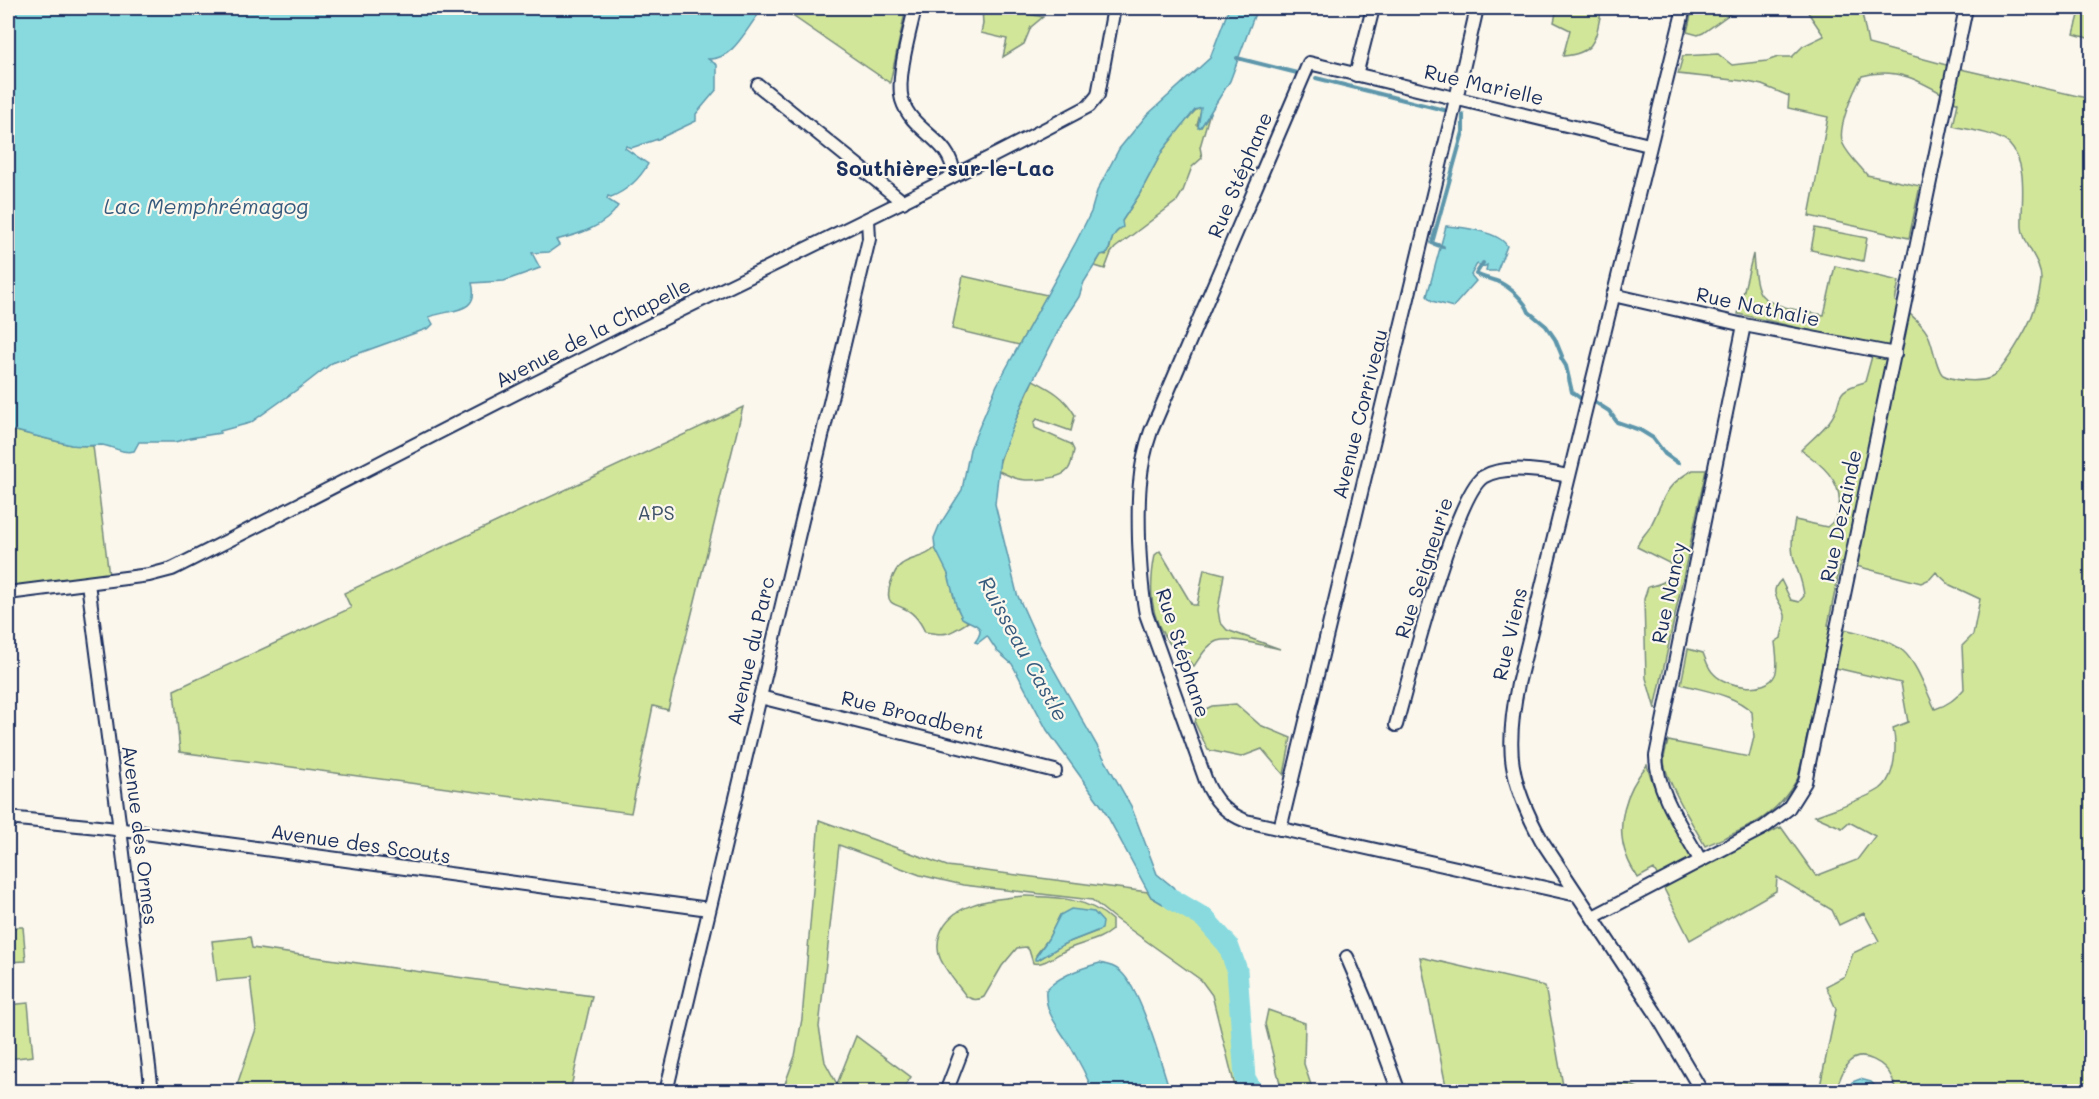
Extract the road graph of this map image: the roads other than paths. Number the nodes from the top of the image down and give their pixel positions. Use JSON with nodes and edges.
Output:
{"nodes":[{"id":1,"x":915,"y":8,"type":"edge"},
{"id":2,"x":1114,"y":8,"type":"edge"},
{"id":3,"x":1373,"y":8,"type":"edge"},
{"id":4,"x":1477,"y":8,"type":"edge"},
{"id":5,"x":1684,"y":8,"type":"edge"},
{"id":6,"x":1966,"y":8,"type":"edge"},
{"id":7,"x":1309,"y":63,"type":"joint"},
{"id":8,"x":1356,"y":75,"type":"junction"},
{"id":9,"x":758,"y":85,"type":"dead end"},
{"id":10,"x":1456,"y":99,"type":"junction"},
{"id":11,"x":1649,"y":145,"type":"junction"},
{"id":12,"x":954,"y":175,"type":"junction"},
{"id":13,"x":903,"y":202,"type":"junction"},
{"id":14,"x":868,"y":219,"type":"junction"},
{"id":15,"x":1613,"y":295,"type":"junction"},
{"id":16,"x":1744,"y":325,"type":"junction"},
{"id":17,"x":1895,"y":354,"type":"junction"},
{"id":18,"x":1568,"y":476,"type":"junction"},
{"id":19,"x":88,"y":583,"type":"junction"},
{"id":20,"x":8,"y":593,"type":"edge"},
{"id":21,"x":760,"y":697,"type":"junction"},
{"id":22,"x":1396,"y":725,"type":"dead end"},
{"id":23,"x":1055,"y":771,"type":"dead end"},
{"id":24,"x":8,"y":818,"type":"edge"},
{"id":25,"x":1280,"y":829,"type":"junction"},
{"id":26,"x":120,"y":830,"type":"junction"},
{"id":27,"x":1700,"y":860,"type":"junction"},
{"id":28,"x":1577,"y":895,"type":"junction"},
{"id":29,"x":709,"y":909,"type":"junction"},
{"id":30,"x":1593,"y":917,"type":"junction"},
{"id":31,"x":1347,"y":957,"type":"dead end"},
{"id":32,"x":961,"y":1053,"type":"dead end"},
{"id":33,"x":152,"y":1092,"type":"edge"},
{"id":34,"x":666,"y":1092,"type":"edge"},
{"id":35,"x":946,"y":1092,"type":"edge"},
{"id":36,"x":1399,"y":1092,"type":"edge"},
{"id":37,"x":1702,"y":1092,"type":"edge"}],
"edges":[{"from":1,"to":12,"type":"street"},
{"from":2,"to":12,"type":"street","name":"Avenue de la Chapelle"},
{"from":3,"to":8,"type":"street"},
{"from":4,"to":10,"type":"street","name":"Avenue Corriveau"},
{"from":5,"to":11,"type":"street","name":"Rue Viens"},
{"from":6,"to":17,"type":"street","name":"Rue Dezainde"},
{"from":7,"to":8,"type":"street","name":"Rue Marielle"},
{"from":7,"to":25,"type":"street","name":"Rue Stéphane"},
{"from":8,"to":10,"type":"street","name":"Rue Marielle"},
{"from":9,"to":13,"type":"street"},
{"from":10,"to":11,"type":"street","name":"Rue Marielle"},
{"from":10,"to":25,"type":"street","name":"Avenue Corriveau"},
{"from":11,"to":15,"type":"street","name":"Rue Viens"},
{"from":12,"to":13,"type":"street","name":"Avenue de la Chapelle"},
{"from":13,"to":14,"type":"street","name":"Avenue de la Chapelle"},
{"from":14,"to":19,"type":"street","name":"Avenue de la Chapelle"},
{"from":14,"to":21,"type":"street","name":"Avenue du Parc"},
{"from":15,"to":16,"type":"street","name":"Rue Nathalie"},
{"from":15,"to":18,"type":"street","name":"Rue Viens"},
{"from":16,"to":17,"type":"street","name":"Rue Nathalie"},
{"from":16,"to":27,"type":"street","name":"Rue Nancy"},
{"from":17,"to":27,"type":"street","name":"Rue Dezainde"},
{"from":18,"to":22,"type":"street","name":"Rue Seigneurie"},
{"from":18,"to":28,"type":"street","name":"Rue Viens"},
{"from":19,"to":20,"type":"street","name":"Avenue de la Chapelle"},
{"from":19,"to":26,"type":"street","name":"Avenue des Ormes"},
{"from":21,"to":23,"type":"street","name":"Rue Broadbent"},
{"from":21,"to":29,"type":"street","name":"Avenue du Parc"},
{"from":24,"to":26,"type":"street","name":"Avenue des Scouts"},
{"from":25,"to":28,"type":"street","name":"Rue Stéphane"},
{"from":26,"to":29,"type":"street","name":"Avenue des Scouts"},
{"from":26,"to":33,"type":"street","name":"Avenue des Ormes"},
{"from":27,"to":30,"type":"street","name":"Rue Dezainde"},
{"from":28,"to":30,"type":"street","name":"Rue Viens"},
{"from":29,"to":34,"type":"street","name":"Avenue du Parc"},
{"from":30,"to":37,"type":"street","name":"Rue Viens"},
{"from":31,"to":36,"type":"street"},
{"from":32,"to":35,"type":"street"}]}
